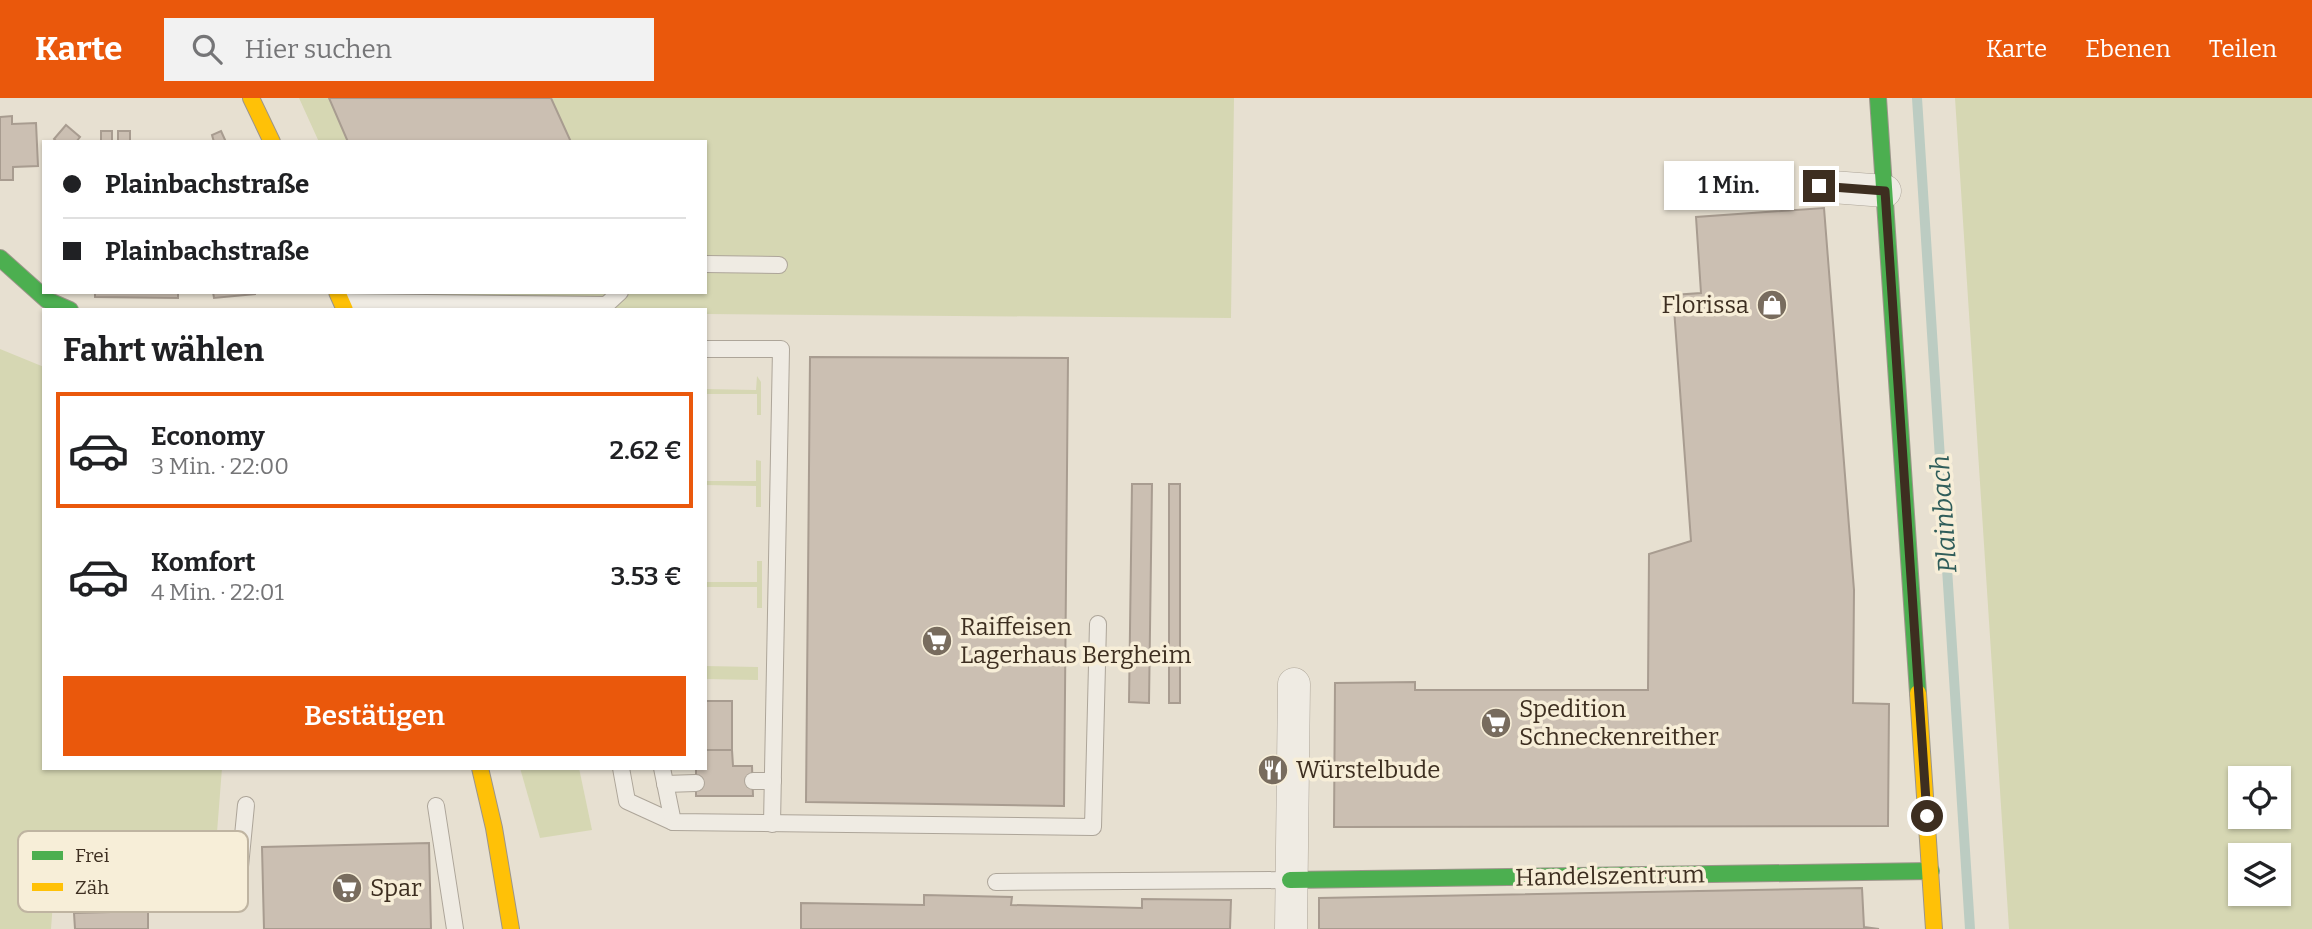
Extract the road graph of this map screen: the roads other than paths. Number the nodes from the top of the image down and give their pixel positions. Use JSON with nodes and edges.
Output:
{"nodes":[{"id":1,"x":251,"y":98,"type":"edge"},
{"id":2,"x":1878,"y":98,"type":"edge"},
{"id":3,"x":271,"y":140,"type":"edge"},
{"id":4,"x":1819,"y":186,"type":"dead end"},
{"id":5,"x":1885,"y":191,"type":"junction"},
{"id":6,"x":0,"y":258,"type":"edge"},
{"id":7,"x":707,"y":264,"type":"edge"},
{"id":8,"x":779,"y":265,"type":"dead end"},
{"id":9,"x":618,"y":294,"type":"edge"},
{"id":10,"x":341,"y":301,"type":"edge"},
{"id":11,"x":65,"y":308,"type":"edge"},
{"id":12,"x":707,"y":349,"type":"edge"},
{"id":13,"x":1098,"y":624,"type":"dead end"},
{"id":14,"x":1294,"y":684,"type":"dead end"},
{"id":15,"x":480,"y":770,"type":"edge"},
{"id":16,"x":621,"y":770,"type":"edge"},
{"id":17,"x":663,"y":776,"type":"edge"},
{"id":18,"x":753,"y":781,"type":"dead end"},
{"id":19,"x":773,"y":781,"type":"junction"},
{"id":20,"x":696,"y":783,"type":"dead end"},
{"id":21,"x":246,"y":805,"type":"dead end"},
{"id":22,"x":436,"y":806,"type":"dead end"},
{"id":23,"x":673,"y":822,"type":"junction"},
{"id":24,"x":772,"y":824,"type":"junction"},
{"id":25,"x":243,"y":831,"type":"edge"},
{"id":26,"x":1931,"y":872,"type":"junction"},
{"id":27,"x":1290,"y":880,"type":"junction"},
{"id":28,"x":996,"y":882,"type":"dead end"},
{"id":29,"x":456,"y":929,"type":"edge"},
{"id":30,"x":511,"y":929,"type":"edge"},
{"id":31,"x":1291,"y":929,"type":"edge"},
{"id":32,"x":1934,"y":929,"type":"edge"}],
"edges":[{"from":1,"to":3,"type":"street"},
{"from":2,"to":5,"type":"street"},
{"from":4,"to":5,"type":"street"},
{"from":5,"to":26,"type":"street"},
{"from":6,"to":11,"type":"street"},
{"from":7,"to":8,"type":"lane"},
{"from":9,"to":10,"type":"lane"},
{"from":12,"to":19,"type":"lane"},
{"from":13,"to":24,"type":"lane"},
{"from":14,"to":27,"type":"street"},
{"from":15,"to":30,"type":"street"},
{"from":16,"to":23,"type":"lane"},
{"from":17,"to":20,"type":"lane"},
{"from":17,"to":23,"type":"lane"},
{"from":18,"to":19,"type":"lane"},
{"from":19,"to":24,"type":"lane"},
{"from":21,"to":25,"type":"lane"},
{"from":22,"to":29,"type":"lane"},
{"from":23,"to":24,"type":"lane"},
{"from":26,"to":27,"type":"street","name":"Handelszentrum"},
{"from":26,"to":32,"type":"street"},
{"from":27,"to":28,"type":"lane"},
{"from":27,"to":31,"type":"street"}]}
